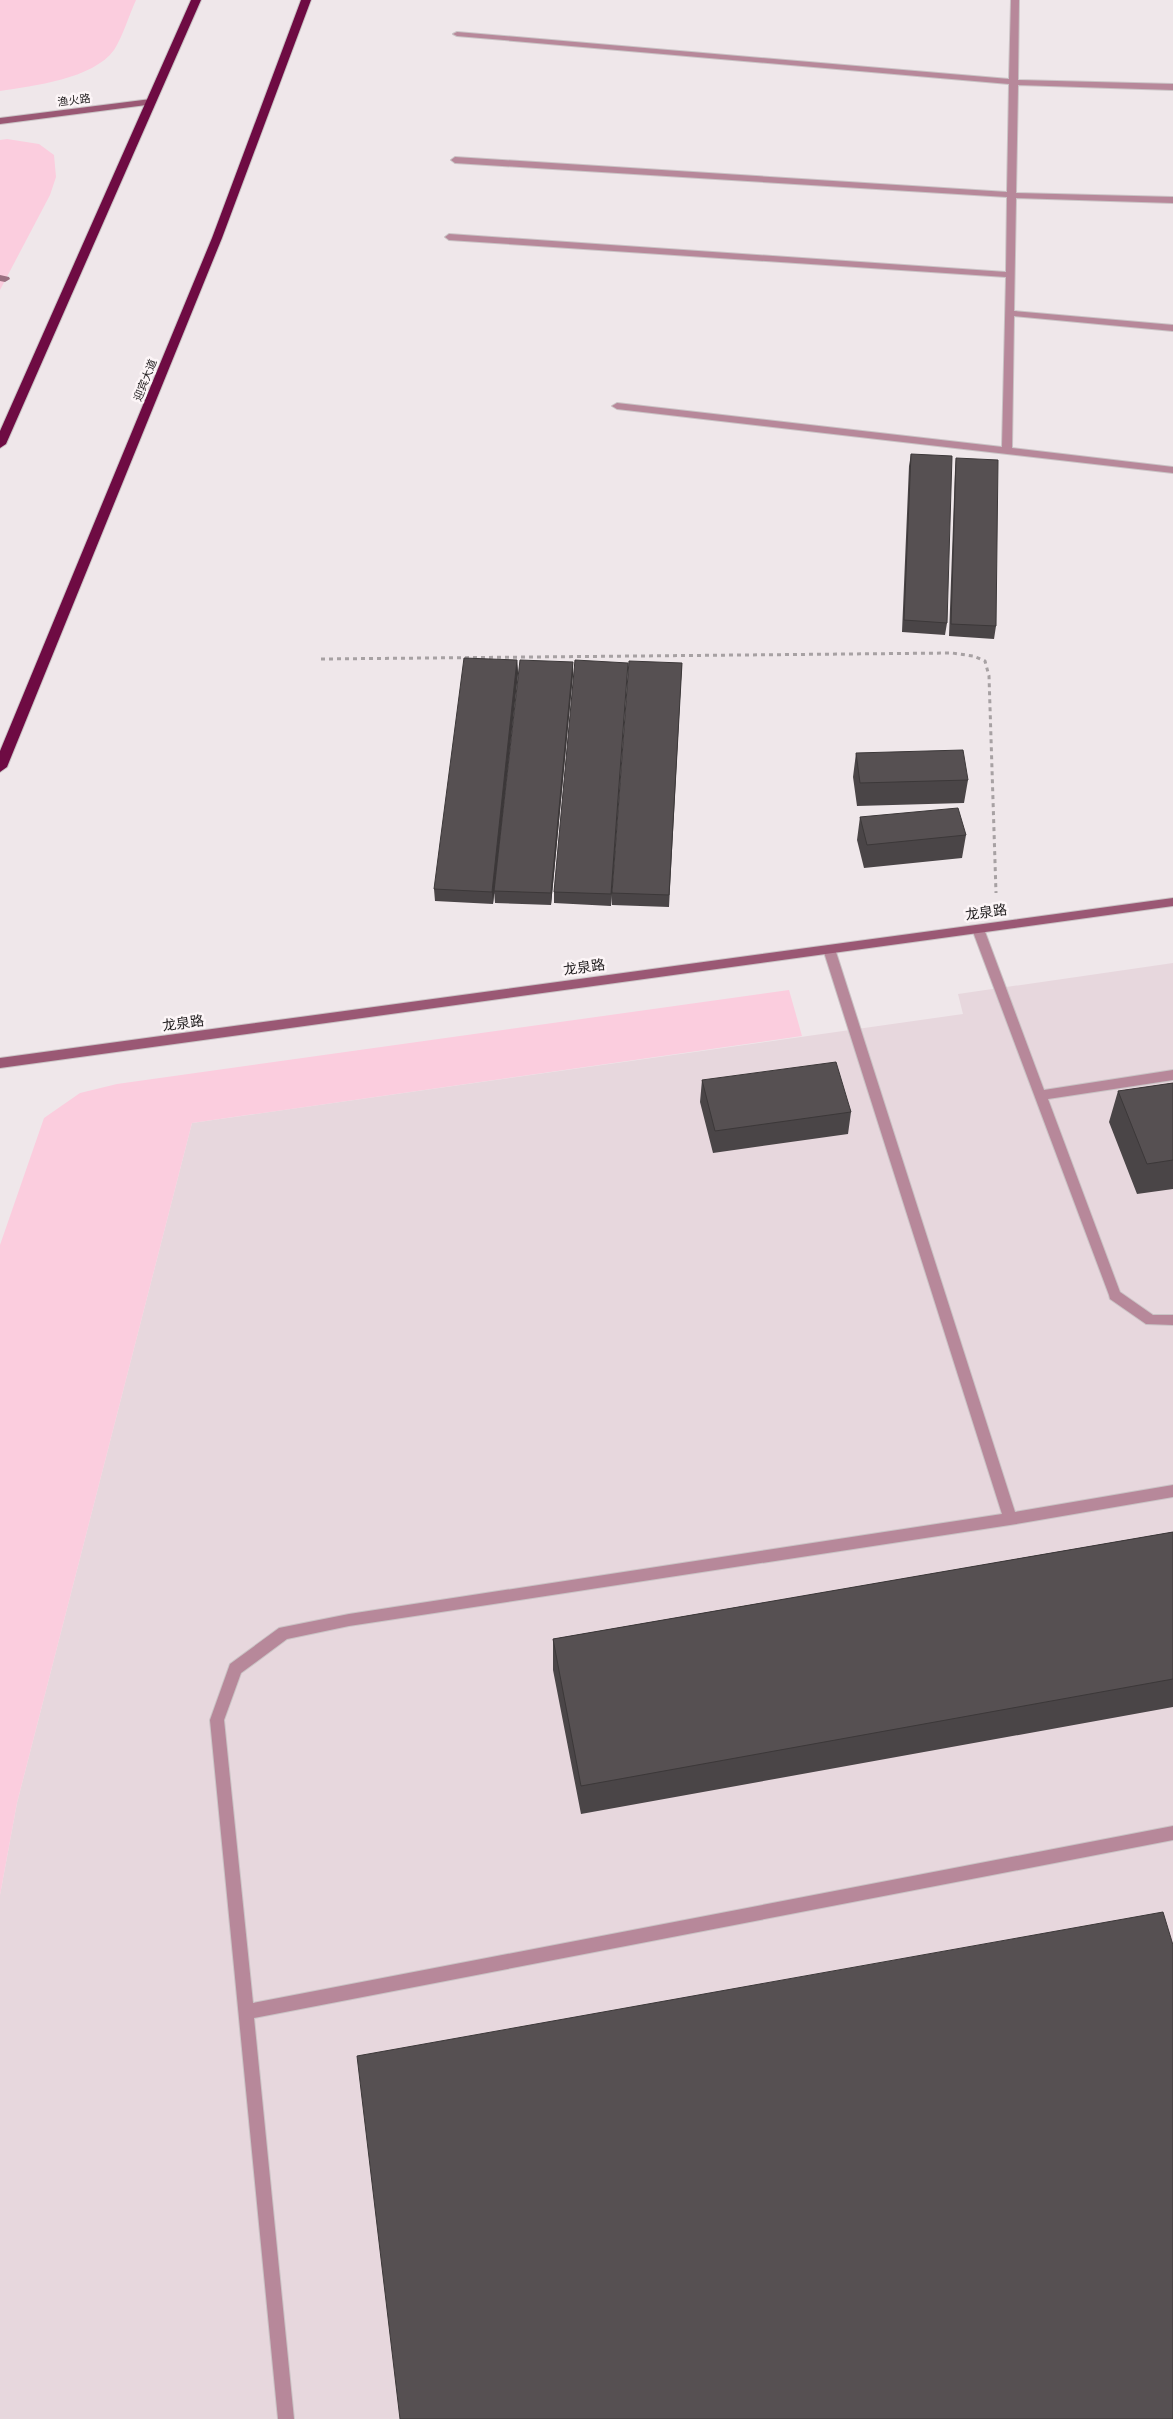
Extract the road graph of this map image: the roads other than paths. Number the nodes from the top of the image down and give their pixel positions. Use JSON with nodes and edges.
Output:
{"nodes":[{"id":1,"x":196,"y":0,"type":"edge"},
{"id":2,"x":306,"y":0,"type":"edge"},
{"id":3,"x":1015,"y":0,"type":"edge"},
{"id":4,"x":457,"y":34,"type":"dead end"},
{"id":5,"x":1014,"y":82,"type":"junction"},
{"id":6,"x":1173,"y":87,"type":"edge"},
{"id":7,"x":151,"y":102,"type":"junction"},
{"id":8,"x":0,"y":121,"type":"edge"},
{"id":9,"x":456,"y":160,"type":"dead end"},
{"id":10,"x":1012,"y":195,"type":"junction"},
{"id":11,"x":1173,"y":200,"type":"edge"},
{"id":12,"x":449,"y":237,"type":"dead end"},
{"id":13,"x":1010,"y":275,"type":"junction"},
{"id":14,"x":1009,"y":313,"type":"junction"},
{"id":15,"x":1173,"y":328,"type":"edge"},
{"id":16,"x":617,"y":406,"type":"dead end"},
{"id":17,"x":0,"y":444,"type":"edge"},
{"id":18,"x":1007,"y":451,"type":"junction"},
{"id":19,"x":1173,"y":470,"type":"edge"},
{"id":20,"x":0,"y":767,"type":"edge"},
{"id":21,"x":1173,"y":902,"type":"edge"},
{"id":22,"x":978,"y":929,"type":"junction"},
{"id":23,"x":829,"y":949,"type":"junction"},
{"id":24,"x":0,"y":1063,"type":"edge"},
{"id":25,"x":1173,"y":1075,"type":"edge"},
{"id":26,"x":1040,"y":1095,"type":"junction"},
{"id":27,"x":1173,"y":1320,"type":"edge"},
{"id":28,"x":1173,"y":1491,"type":"edge"},
{"id":29,"x":1010,"y":1519,"type":"junction"},
{"id":30,"x":1173,"y":1833,"type":"edge"},
{"id":31,"x":246,"y":2012,"type":"junction"},
{"id":32,"x":286,"y":2419,"type":"edge"}],
"edges":[{"from":1,"to":7,"type":"highway"},
{"from":2,"to":20,"type":"highway","name":"迎宾大道"},
{"from":3,"to":5,"type":"lane"},
{"from":4,"to":5,"type":"lane"},
{"from":5,"to":6,"type":"lane"},
{"from":5,"to":10,"type":"lane"},
{"from":7,"to":8,"type":"street","name":"渔火路"},
{"from":7,"to":17,"type":"highway"},
{"from":9,"to":10,"type":"lane"},
{"from":10,"to":11,"type":"lane"},
{"from":10,"to":13,"type":"lane"},
{"from":12,"to":13,"type":"lane"},
{"from":13,"to":14,"type":"lane"},
{"from":14,"to":15,"type":"lane"},
{"from":14,"to":18,"type":"lane"},
{"from":16,"to":18,"type":"lane"},
{"from":18,"to":19,"type":"lane"},
{"from":21,"to":22,"type":"street","name":"龙泉路"},
{"from":22,"to":23,"type":"street","name":"龙泉路"},
{"from":22,"to":26,"type":"lane"},
{"from":23,"to":24,"type":"street","name":"龙泉路"},
{"from":23,"to":29,"type":"lane"},
{"from":25,"to":26,"type":"lane"},
{"from":26,"to":27,"type":"lane"},
{"from":28,"to":29,"type":"lane"},
{"from":29,"to":31,"type":"lane"},
{"from":30,"to":31,"type":"lane"},
{"from":31,"to":32,"type":"lane"}]}
